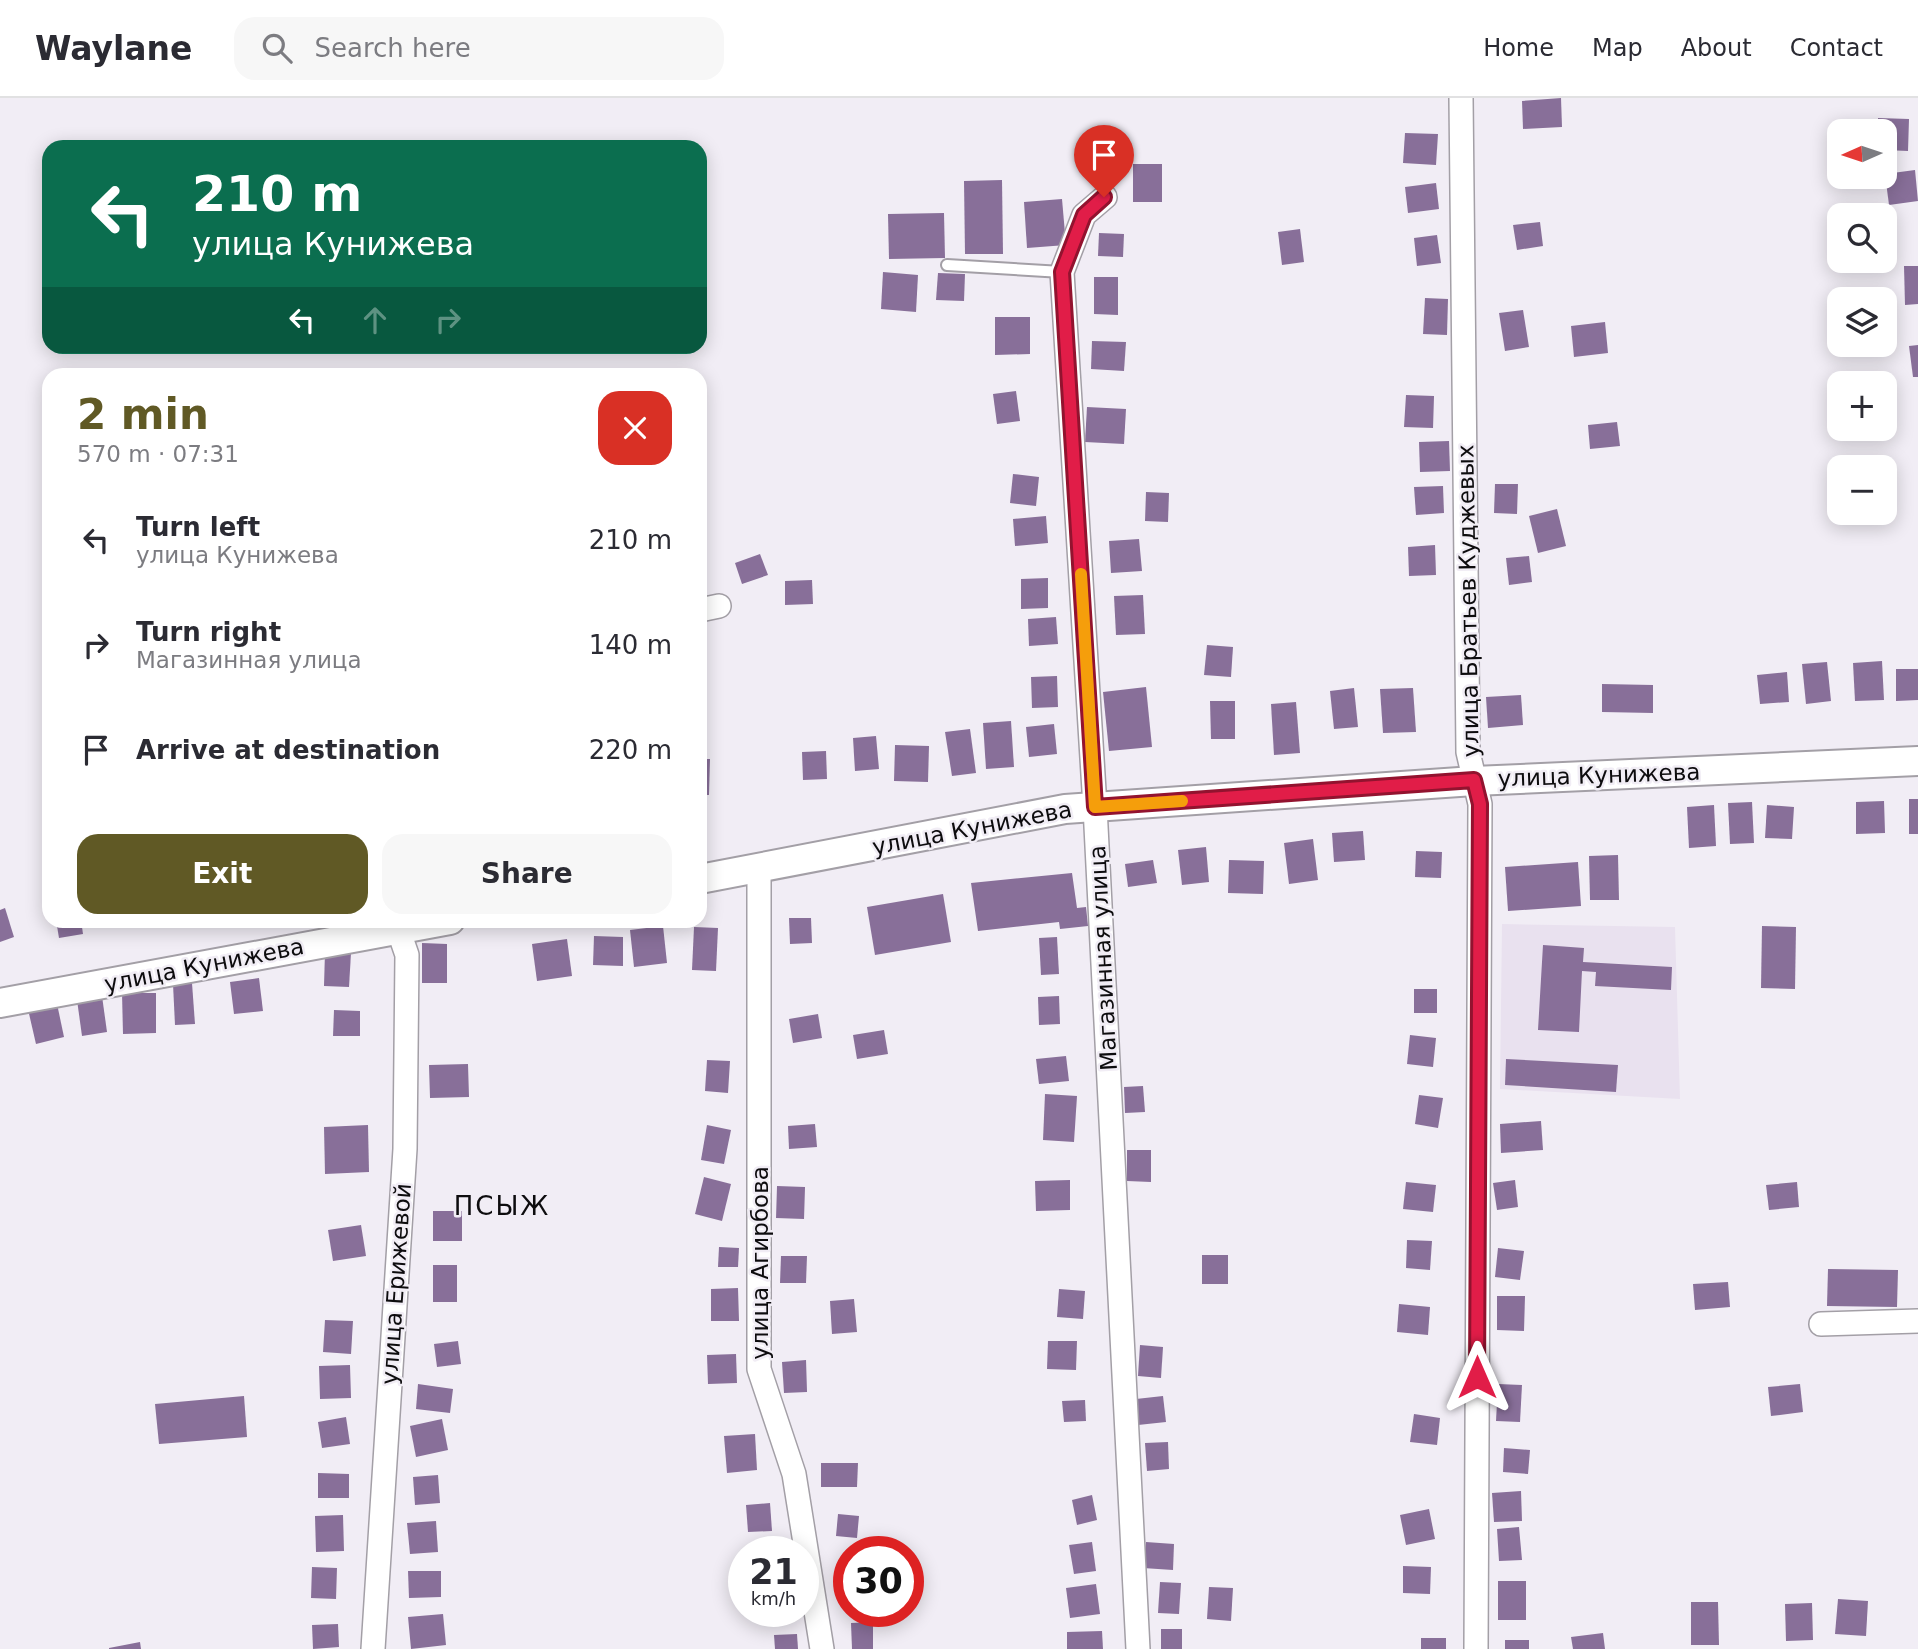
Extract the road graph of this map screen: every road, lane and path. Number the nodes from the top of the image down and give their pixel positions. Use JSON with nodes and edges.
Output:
{"nodes":[{"id":1,"x":1461,"y":98,"type":"edge"},
{"id":2,"x":1104,"y":197,"type":"dead end"},
{"id":3,"x":947,"y":265,"type":"dead end"},
{"id":4,"x":1062,"y":272,"type":"junction"},
{"id":5,"x":1918,"y":761,"type":"edge"},
{"id":6,"x":1474,"y":780,"type":"junction"},
{"id":7,"x":1095,"y":807,"type":"junction"},
{"id":8,"x":759,"y":869,"type":"junction"},
{"id":9,"x":707,"y":878,"type":"edge"},
{"id":10,"x":382,"y":928,"type":"edge"},
{"id":11,"x":398,"y":928,"type":"edge"},
{"id":12,"x":0,"y":1003,"type":"edge"},
{"id":13,"x":1918,"y":1321,"type":"edge"},
{"id":14,"x":1821,"y":1324,"type":"dead end"},
{"id":15,"x":373,"y":1649,"type":"edge"},
{"id":16,"x":822,"y":1649,"type":"edge"},
{"id":17,"x":1138,"y":1649,"type":"edge"},
{"id":18,"x":1476,"y":1649,"type":"edge"}],
"edges":[{"from":1,"to":6,"type":"street","name":"улица Братьев Куджевых"},
{"from":2,"to":4,"type":"street","name":"Магазинная улица"},
{"from":3,"to":4,"type":"lane"},
{"from":4,"to":7,"type":"street","name":"Магазинная улица"},
{"from":5,"to":6,"type":"street","name":"улица Кунижева"},
{"from":6,"to":7,"type":"street","name":"улица Кунижева"},
{"from":6,"to":18,"type":"street","name":"улица Братьев Куджевых"},
{"from":7,"to":8,"type":"street","name":"улица Кунижева"},
{"from":7,"to":17,"type":"street","name":"Магазинная улица"},
{"from":8,"to":9,"type":"street","name":"улица Кунижева"},
{"from":8,"to":16,"type":"street","name":"улица Агирбова"},
{"from":10,"to":12,"type":"street","name":"улица Кунижева"},
{"from":11,"to":15,"type":"street","name":"улица Ерижевой"},
{"from":13,"to":14,"type":"street"}]}
